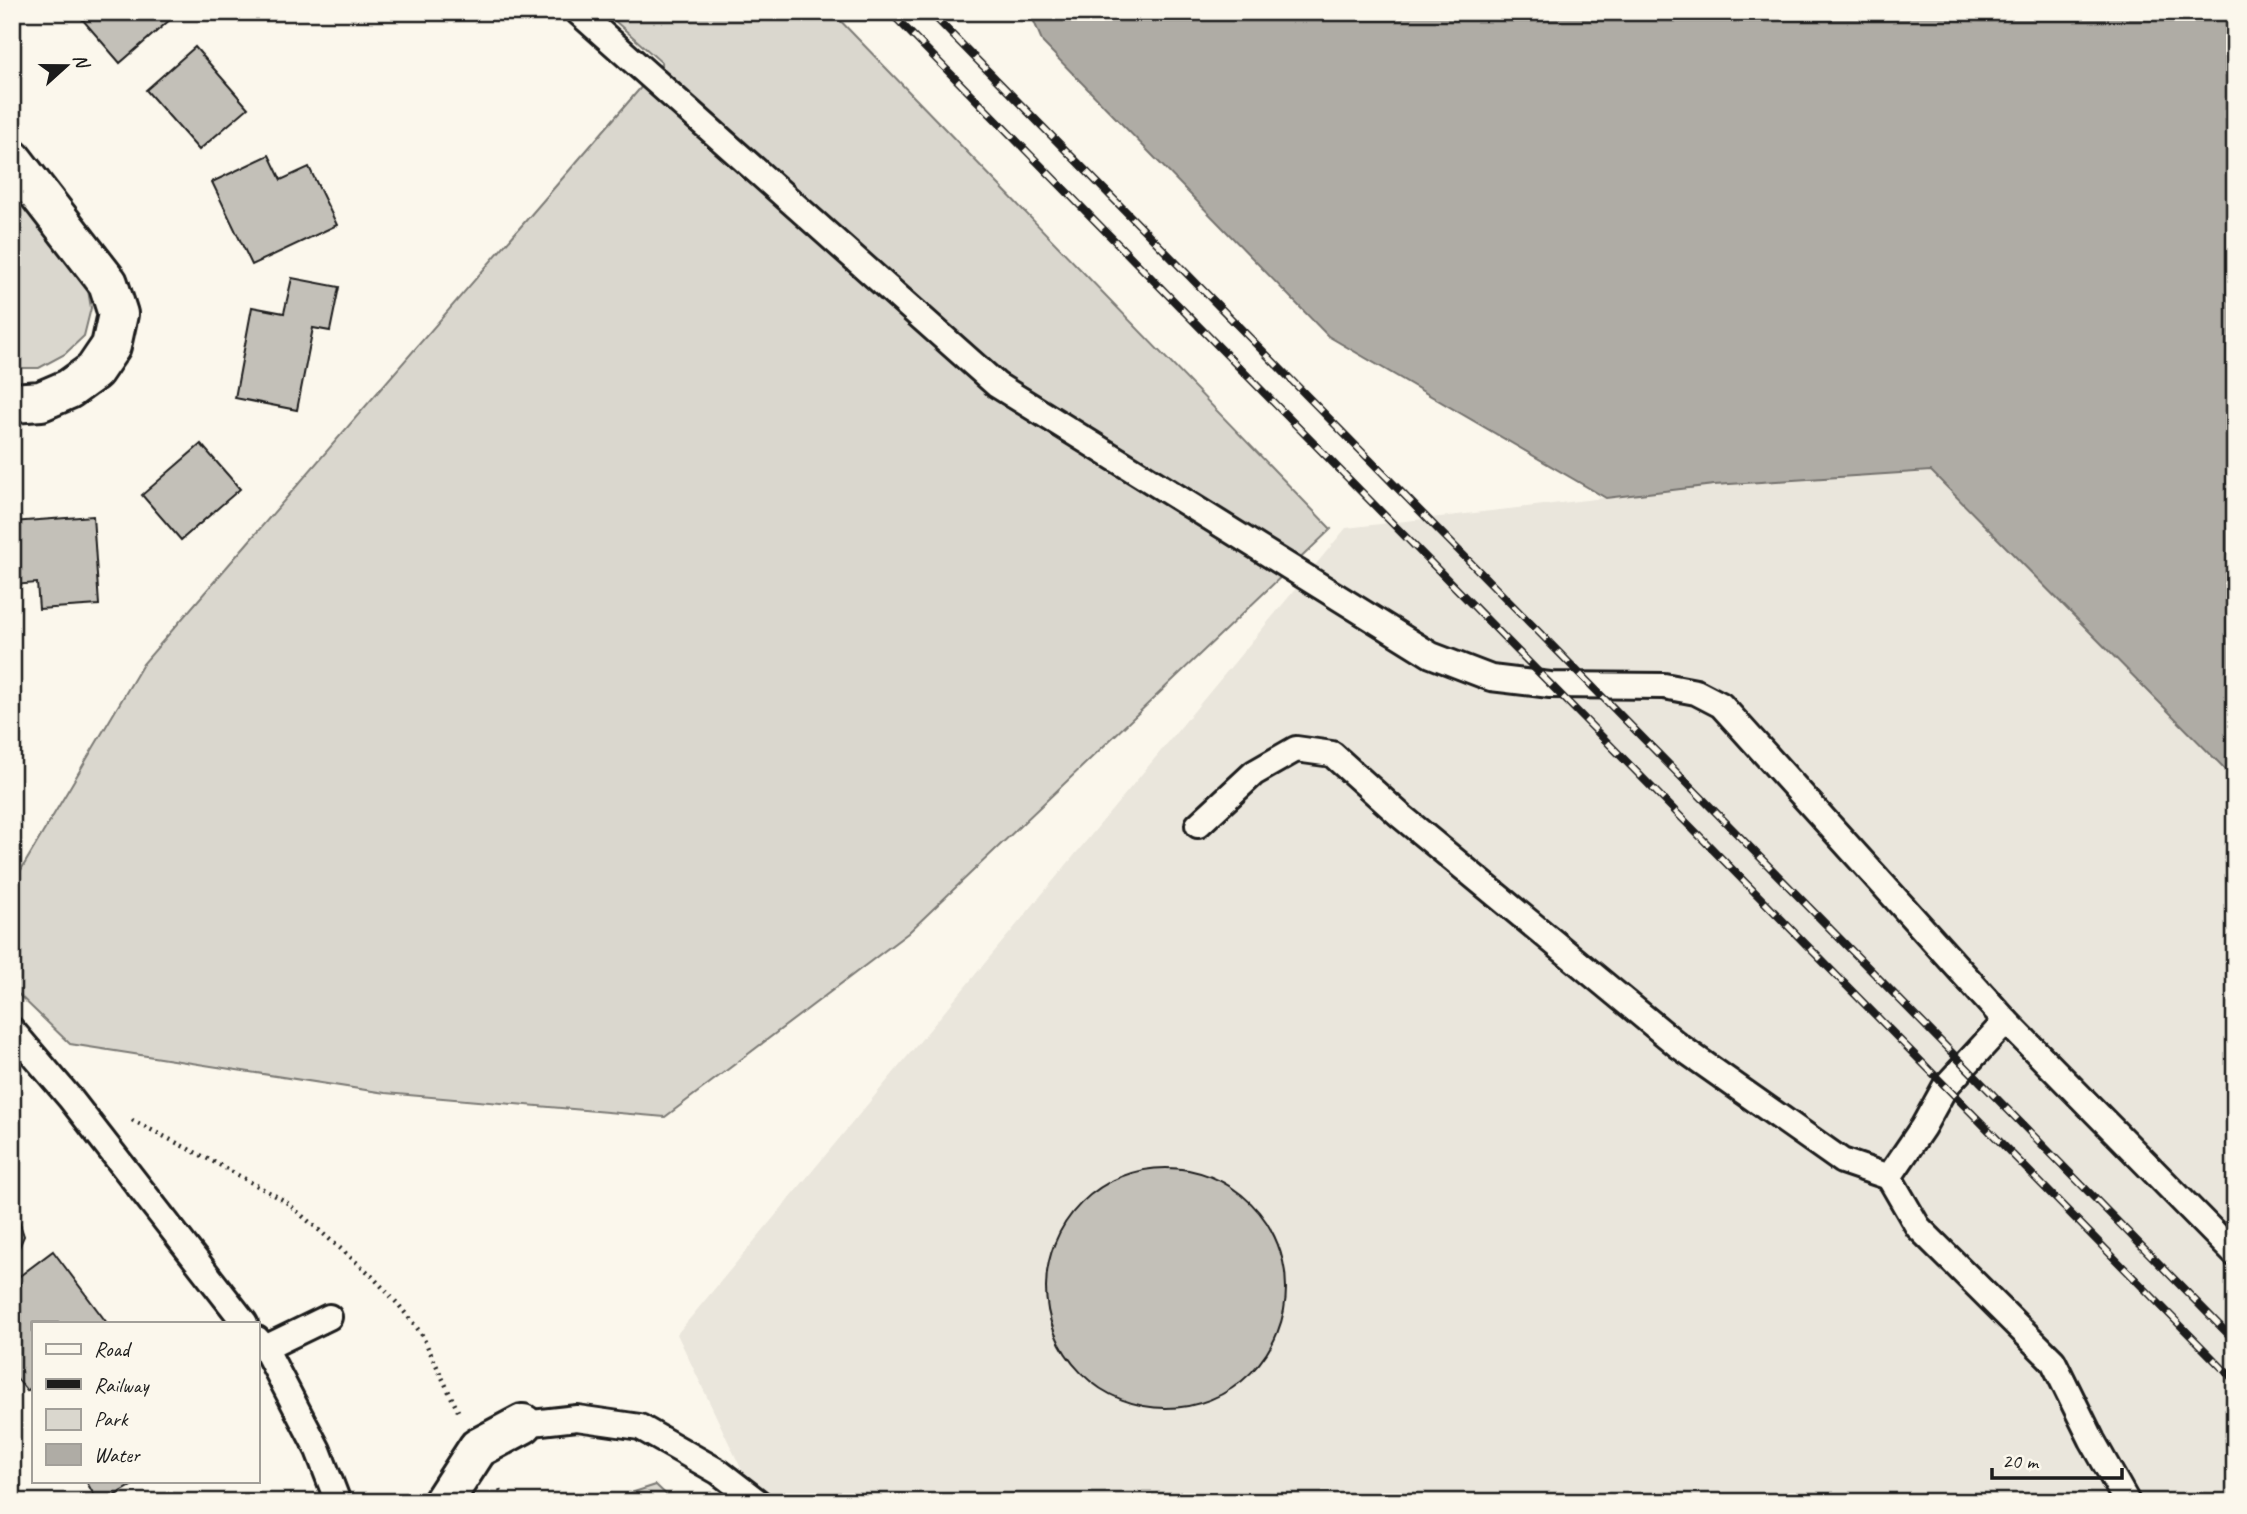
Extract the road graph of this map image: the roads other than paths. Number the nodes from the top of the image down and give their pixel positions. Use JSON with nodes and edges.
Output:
{"nodes":[{"id":1,"x":578,"y":12,"type":"edge"},
{"id":2,"x":12,"y":159,"type":"edge"},
{"id":3,"x":12,"y":403,"type":"edge"},
{"id":4,"x":1198,"y":825,"type":"dead end"},
{"id":5,"x":2006,"y":1021,"type":"junction"},
{"id":6,"x":12,"y":1030,"type":"edge"},
{"id":7,"x":1889,"y":1177,"type":"junction"},
{"id":8,"x":2235,"y":1254,"type":"edge"},
{"id":9,"x":329,"y":1317,"type":"dead end"},
{"id":10,"x":244,"y":1322,"type":"edge"},
{"id":11,"x":261,"y":1344,"type":"edge"},
{"id":12,"x":523,"y":1424,"type":"joint"},
{"id":13,"x":338,"y":1502,"type":"edge"},
{"id":14,"x":443,"y":1502,"type":"edge"},
{"id":15,"x":758,"y":1502,"type":"edge"},
{"id":16,"x":2127,"y":1502,"type":"edge"}],
"edges":[{"from":1,"to":5,"type":"lane"},
{"from":2,"to":3,"type":"street"},
{"from":4,"to":7,"type":"lane"},
{"from":5,"to":7,"type":"lane"},
{"from":5,"to":8,"type":"lane"},
{"from":6,"to":10,"type":"lane"},
{"from":7,"to":16,"type":"lane"},
{"from":9,"to":11,"type":"lane"},
{"from":11,"to":13,"type":"lane"},
{"from":12,"to":14,"type":"street"},
{"from":12,"to":15,"type":"lane"}]}
